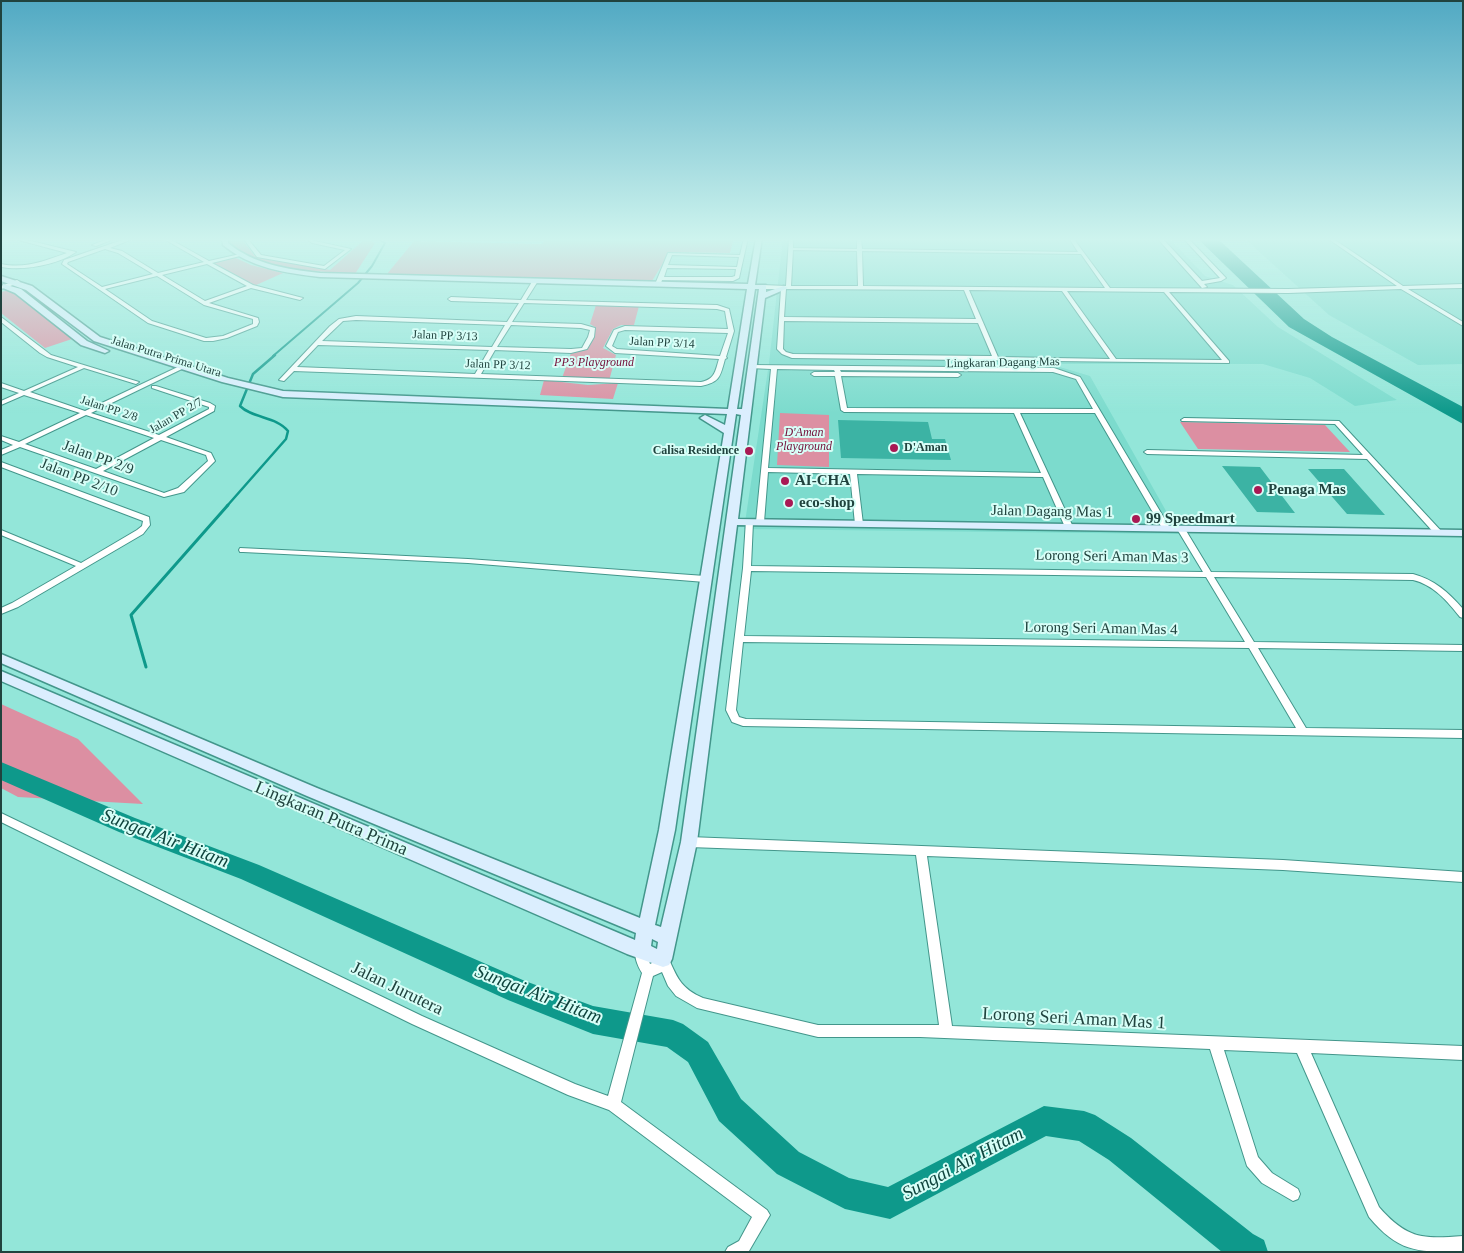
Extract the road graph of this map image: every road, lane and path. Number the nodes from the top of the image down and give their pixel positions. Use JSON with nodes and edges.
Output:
{"nodes":[{"id":1,"x":21,"y":296,"type":"edge"},
{"id":2,"x":40,"y":296,"type":"edge"},
{"id":3,"x":111,"y":296,"type":"edge"},
{"id":4,"x":193,"y":296,"type":"edge"},
{"id":5,"x":222,"y":296,"type":"edge"},
{"id":6,"x":294,"y":296,"type":"edge"},
{"id":7,"x":526,"y":296,"type":"edge"},
{"id":8,"x":750,"y":296,"type":"edge"},
{"id":9,"x":785,"y":296,"type":"edge"},
{"id":10,"x":969,"y":296,"type":"edge"},
{"id":11,"x":1069,"y":296,"type":"edge"},
{"id":12,"x":1171,"y":296,"type":"edge"},
{"id":13,"x":1417,"y":296,"type":"edge"},
{"id":14,"x":762,"y":297,"type":"edge"},
{"id":15,"x":300,"y":298,"type":"dead end"},
{"id":16,"x":451,"y":299,"type":"dead end"},
{"id":17,"x":523,"y":301,"type":"junction"},
{"id":18,"x":204,"y":303,"type":"junction"},
{"id":19,"x":1,"y":319,"type":"edge"},
{"id":20,"x":781,"y":319,"type":"junction"},
{"id":21,"x":980,"y":321,"type":"junction"},
{"id":22,"x":509,"y":324,"type":"junction"},
{"id":23,"x":1463,"y":324,"type":"edge"},
{"id":24,"x":580,"y":326,"type":"joint"},
{"id":25,"x":731,"y":331,"type":"junction"},
{"id":26,"x":318,"y":343,"type":"junction"},
{"id":27,"x":493,"y":349,"type":"junction"},
{"id":28,"x":724,"y":358,"type":"junction"},
{"id":29,"x":995,"y":358,"type":"junction"},
{"id":30,"x":1115,"y":361,"type":"junction"},
{"id":31,"x":84,"y":366,"type":"junction"},
{"id":32,"x":184,"y":366,"type":"junction"},
{"id":33,"x":294,"y":369,"type":"junction"},
{"id":34,"x":752,"y":370,"type":"junction"},
{"id":35,"x":174,"y":371,"type":"junction"},
{"id":36,"x":773,"y":371,"type":"junction"},
{"id":37,"x":837,"y":371,"type":"junction"},
{"id":38,"x":477,"y":375,"type":"junction"},
{"id":39,"x":282,"y":380,"type":"dead end"},
{"id":40,"x":136,"y":382,"type":"dead end"},
{"id":41,"x":224,"y":384,"type":"junction"},
{"id":42,"x":701,"y":384,"type":"joint"},
{"id":43,"x":1,"y":385,"type":"edge"},
{"id":44,"x":154,"y":387,"type":"dead end"},
{"id":45,"x":24,"y":393,"type":"junction"},
{"id":46,"x":732,"y":401,"type":"junction"},
{"id":47,"x":1,"y":403,"type":"edge"},
{"id":48,"x":1016,"y":411,"type":"junction"},
{"id":49,"x":1098,"y":412,"type":"junction"},
{"id":50,"x":86,"y":413,"type":"junction"},
{"id":51,"x":707,"y":415,"type":"junction"},
{"id":52,"x":746,"y":416,"type":"junction"},
{"id":53,"x":1184,"y":420,"type":"dead end"},
{"id":54,"x":729,"y":421,"type":"junction"},
{"id":55,"x":1,"y":438,"type":"edge"},
{"id":56,"x":161,"y":438,"type":"junction"},
{"id":57,"x":19,"y":444,"type":"junction"},
{"id":58,"x":1147,"y":452,"type":"dead end"},
{"id":59,"x":1,"y":453,"type":"edge"},
{"id":60,"x":1370,"y":457,"type":"junction"},
{"id":61,"x":1,"y":464,"type":"edge"},
{"id":62,"x":765,"y":470,"type":"junction"},
{"id":63,"x":96,"y":472,"type":"junction"},
{"id":64,"x":852,"y":472,"type":"junction"},
{"id":65,"x":1045,"y":475,"type":"junction"},
{"id":66,"x":186,"y":486,"type":"joint"},
{"id":67,"x":731,"y":522,"type":"junction"},
{"id":68,"x":755,"y":522,"type":"junction"},
{"id":69,"x":859,"y":524,"type":"junction"},
{"id":70,"x":1069,"y":527,"type":"junction"},
{"id":71,"x":1166,"y":528,"type":"junction"},
{"id":72,"x":1181,"y":529,"type":"junction"},
{"id":73,"x":1,"y":532,"type":"edge"},
{"id":74,"x":1439,"y":533,"type":"junction"},
{"id":75,"x":1463,"y":533,"type":"edge"},
{"id":76,"x":243,"y":550,"type":"dead end"},
{"id":77,"x":82,"y":566,"type":"junction"},
{"id":78,"x":747,"y":568,"type":"junction"},
{"id":79,"x":1208,"y":574,"type":"junction"},
{"id":80,"x":705,"y":579,"type":"junction"},
{"id":81,"x":1,"y":611,"type":"edge"},
{"id":82,"x":1463,"y":614,"type":"edge"},
{"id":83,"x":739,"y":639,"type":"junction"},
{"id":84,"x":1252,"y":646,"type":"junction"},
{"id":85,"x":1463,"y":648,"type":"edge"},
{"id":86,"x":1,"y":658,"type":"edge"},
{"id":87,"x":1,"y":676,"type":"edge"},
{"id":88,"x":1303,"y":731,"type":"junction"},
{"id":89,"x":1463,"y":734,"type":"edge"},
{"id":90,"x":4,"y":822,"type":"edge"},
{"id":91,"x":689,"y":842,"type":"junction"},
{"id":92,"x":921,"y":851,"type":"junction"},
{"id":93,"x":1463,"y":877,"type":"edge"},
{"id":94,"x":646,"y":930,"type":"junction"},
{"id":95,"x":668,"y":938,"type":"junction"},
{"id":96,"x":641,"y":951,"type":"junction"},
{"id":97,"x":663,"y":959,"type":"junction"},
{"id":98,"x":648,"y":972,"type":"junction"},
{"id":99,"x":946,"y":1032,"type":"junction"},
{"id":100,"x":1215,"y":1044,"type":"junction"},
{"id":101,"x":1301,"y":1047,"type":"junction"},
{"id":102,"x":1463,"y":1053,"type":"edge"},
{"id":103,"x":623,"y":1069,"type":"joint"},
{"id":104,"x":613,"y":1105,"type":"junction"},
{"id":105,"x":1293,"y":1194,"type":"dead end"},
{"id":106,"x":1463,"y":1244,"type":"edge"},
{"id":107,"x":733,"y":1252,"type":"edge"}],
"edges":[{"from":1,"to":35,"type":"main road","name":"Jalan Putra Prima Utara"},
{"from":2,"to":32,"type":"main road","name":"Jalan Putra Prima Utara"},
{"from":3,"to":18,"type":"street"},
{"from":4,"to":18,"type":"street"},
{"from":5,"to":18,"type":"street"},
{"from":6,"to":15,"type":"street"},
{"from":7,"to":17,"type":"street"},
{"from":8,"to":46,"type":"main road"},
{"from":9,"to":20,"type":"street"},
{"from":10,"to":21,"type":"street"},
{"from":11,"to":30,"type":"street"},
{"from":12,"to":30,"type":"street"},
{"from":13,"to":23,"type":"street"},
{"from":14,"to":34,"type":"main road"},
{"from":16,"to":17,"type":"street"},
{"from":17,"to":22,"type":"street"},
{"from":17,"to":25,"type":"street"},
{"from":19,"to":31,"type":"street"},
{"from":20,"to":21,"type":"street"},
{"from":20,"to":29,"type":"street"},
{"from":21,"to":29,"type":"street"},
{"from":22,"to":24,"type":"street"},
{"from":22,"to":26,"type":"street"},
{"from":22,"to":27,"type":"street"},
{"from":24,"to":27,"type":"street","name":"Jalan PP 3/13"},
{"from":25,"to":28,"type":"street"},
{"from":25,"to":28,"type":"street","name":"Jalan PP 3/14"},
{"from":26,"to":27,"type":"street","name":"Jalan PP 3/13"},
{"from":26,"to":33,"type":"street"},
{"from":27,"to":38,"type":"street"},
{"from":28,"to":42,"type":"street"},
{"from":29,"to":30,"type":"street"},
{"from":31,"to":40,"type":"street"},
{"from":31,"to":45,"type":"street"},
{"from":32,"to":35,"type":"street"},
{"from":32,"to":41,"type":"main road","name":"Jalan Putra Prima Utara"},
{"from":33,"to":38,"type":"street","name":"Jalan PP 3/12"},
{"from":33,"to":39,"type":"street"},
{"from":34,"to":36,"type":"street","name":"Lingkaran Dagang Mas"},
{"from":34,"to":52,"type":"main road"},
{"from":35,"to":41,"type":"main road","name":"Jalan Putra Prima Utara"},
{"from":35,"to":50,"type":"street"},
{"from":36,"to":37,"type":"street","name":"Lingkaran Dagang Mas"},
{"from":36,"to":62,"type":"street"},
{"from":37,"to":48,"type":"street"},
{"from":37,"to":49,"type":"street","name":"Lingkaran Dagang Mas"},
{"from":38,"to":42,"type":"street","name":"Jalan PP 3/12"},
{"from":41,"to":51,"type":"main road"},
{"from":43,"to":45,"type":"street","name":"Jalan PP 2/8"},
{"from":44,"to":56,"type":"street","name":"Jalan PP 2/7"},
{"from":45,"to":47,"type":"street"},
{"from":45,"to":50,"type":"street","name":"Jalan PP 2/8"},
{"from":46,"to":51,"type":"main road"},
{"from":46,"to":54,"type":"main road"},
{"from":48,"to":49,"type":"street"},
{"from":48,"to":65,"type":"street"},
{"from":49,"to":71,"type":"street"},
{"from":50,"to":56,"type":"street","name":"Jalan PP 2/8"},
{"from":50,"to":57,"type":"street"},
{"from":51,"to":54,"type":"main road"},
{"from":51,"to":54,"type":"main road"},
{"from":52,"to":54,"type":"main road"},
{"from":52,"to":67,"type":"main road"},
{"from":53,"to":60,"type":"street"},
{"from":54,"to":80,"type":"main road"},
{"from":55,"to":57,"type":"street","name":"Jalan PP 2/9"},
{"from":56,"to":63,"type":"street","name":"Jalan PP 2/7"},
{"from":56,"to":66,"type":"street","name":"Jalan PP 2/8"},
{"from":57,"to":59,"type":"street"},
{"from":57,"to":63,"type":"street","name":"Jalan PP 2/9"},
{"from":58,"to":60,"type":"street"},
{"from":60,"to":74,"type":"street"},
{"from":61,"to":77,"type":"street","name":"Jalan PP 2/10"},
{"from":62,"to":64,"type":"street"},
{"from":62,"to":68,"type":"street"},
{"from":63,"to":66,"type":"street","name":"Jalan PP 2/9"},
{"from":64,"to":65,"type":"street"},
{"from":64,"to":69,"type":"street"},
{"from":65,"to":70,"type":"street"},
{"from":67,"to":68,"type":"main road","name":"Jalan Dagang Mas 1"},
{"from":67,"to":91,"type":"main road"},
{"from":68,"to":69,"type":"main road","name":"Jalan Dagang Mas 1"},
{"from":68,"to":78,"type":"street"},
{"from":69,"to":70,"type":"main road","name":"Jalan Dagang Mas 1"},
{"from":70,"to":71,"type":"main road","name":"Jalan Dagang Mas 1"},
{"from":71,"to":72,"type":"main road","name":"Jalan Dagang Mas 1"},
{"from":72,"to":74,"type":"main road","name":"Jalan Dagang Mas 1"},
{"from":72,"to":79,"type":"street"},
{"from":73,"to":77,"type":"street"},
{"from":74,"to":75,"type":"main road","name":"Jalan Dagang Mas 1"},
{"from":76,"to":80,"type":"street"},
{"from":77,"to":81,"type":"street"},
{"from":78,"to":79,"type":"street","name":"Lorong Seri Aman Mas 3"},
{"from":78,"to":83,"type":"street"},
{"from":79,"to":82,"type":"street","name":"Lorong Seri Aman Mas 3"},
{"from":79,"to":84,"type":"street"},
{"from":80,"to":94,"type":"main road"},
{"from":83,"to":84,"type":"street","name":"Lorong Seri Aman Mas 4"},
{"from":83,"to":88,"type":"street"},
{"from":84,"to":85,"type":"street","name":"Lorong Seri Aman Mas 4"},
{"from":84,"to":88,"type":"street"},
{"from":86,"to":94,"type":"main road","name":"Lingkaran Putra Prima"},
{"from":87,"to":96,"type":"main road","name":"Lingkaran Putra Prima"},
{"from":88,"to":89,"type":"street"},
{"from":90,"to":104,"type":"street","name":"Jalan Jurutera"},
{"from":91,"to":92,"type":"street"},
{"from":91,"to":95,"type":"main road"},
{"from":92,"to":93,"type":"street"},
{"from":92,"to":99,"type":"street"},
{"from":94,"to":95,"type":"main road","name":"Lingkaran Putra Prima"},
{"from":94,"to":96,"type":"main road"},
{"from":95,"to":97,"type":"main road"},
{"from":96,"to":97,"type":"main road","name":"Lingkaran Putra Prima"},
{"from":96,"to":98,"type":"street"},
{"from":97,"to":98,"type":"street"},
{"from":97,"to":99,"type":"street","name":"Lorong Seri Aman Mas 1"},
{"from":98,"to":103,"type":"street"},
{"from":99,"to":100,"type":"street","name":"Lorong Seri Aman Mas 1"},
{"from":100,"to":101,"type":"street","name":"Lorong Seri Aman Mas 1"},
{"from":100,"to":105,"type":"street"},
{"from":101,"to":102,"type":"street","name":"Lorong Seri Aman Mas 1"},
{"from":101,"to":106,"type":"street"},
{"from":103,"to":104,"type":"street"},
{"from":104,"to":107,"type":"street","name":"Jalan Jurutera"}]}
